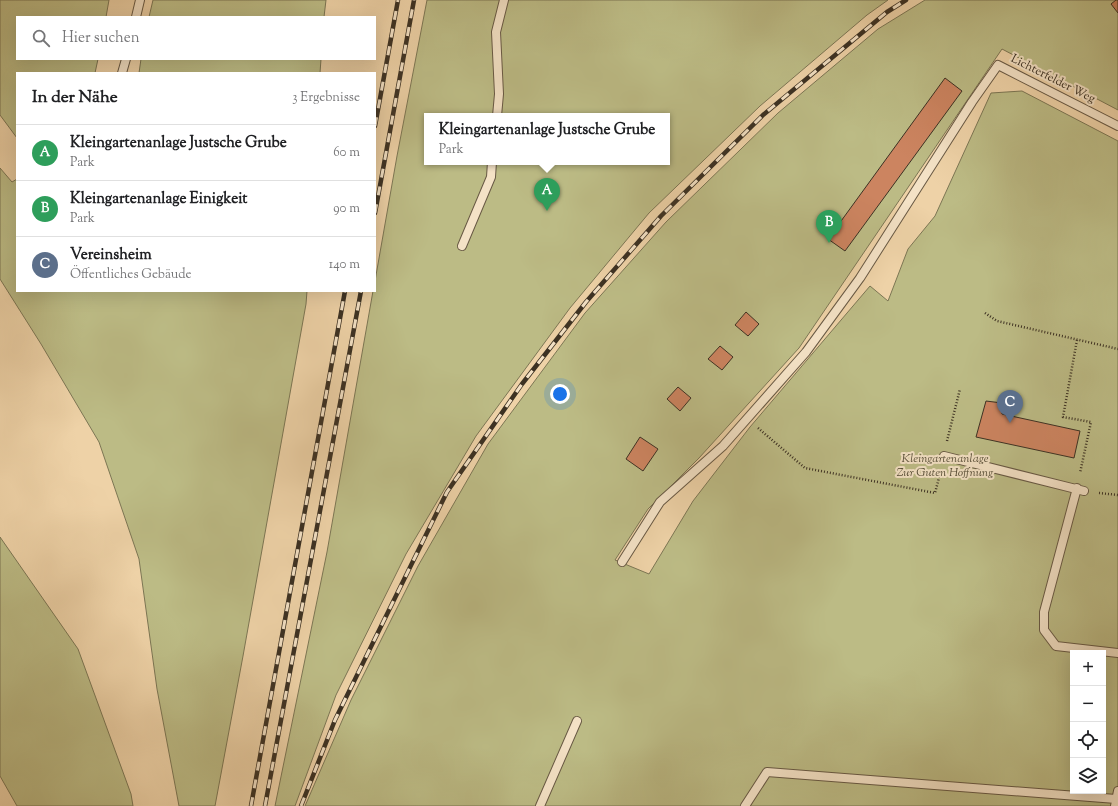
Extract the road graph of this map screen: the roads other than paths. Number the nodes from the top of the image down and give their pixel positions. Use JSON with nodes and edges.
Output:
{"nodes":[{"id":1,"x":140,"y":0,"type":"edge"},
{"id":2,"x":504,"y":0,"type":"edge"},
{"id":3,"x":136,"y":16,"type":"edge"},
{"id":4,"x":126,"y":60,"type":"edge"},
{"id":5,"x":122,"y":72,"type":"edge"},
{"id":6,"x":497,"y":113,"type":"edge"},
{"id":7,"x":1118,"y":126,"type":"edge"},
{"id":8,"x":492,"y":165,"type":"edge"},
{"id":9,"x":462,"y":246,"type":"dead end"},
{"id":10,"x":944,"y":456,"type":"dead end"},
{"id":11,"x":622,"y":562,"type":"dead end"},
{"id":12,"x":1118,"y":653,"type":"edge"},
{"id":13,"x":577,"y":721,"type":"dead end"},
{"id":14,"x":1116,"y":799,"type":"edge"},
{"id":15,"x":540,"y":806,"type":"edge"},
{"id":16,"x":745,"y":806,"type":"edge"}],
"edges":[{"from":1,"to":3,"type":"lane"},
{"from":2,"to":6,"type":"lane"},
{"from":4,"to":5,"type":"lane"},
{"from":7,"to":11,"type":"lane","name":"Lichterfelder Weg"},
{"from":8,"to":9,"type":"lane"},
{"from":10,"to":12,"type":"lane"},
{"from":13,"to":15,"type":"lane"},
{"from":14,"to":16,"type":"lane"}]}
